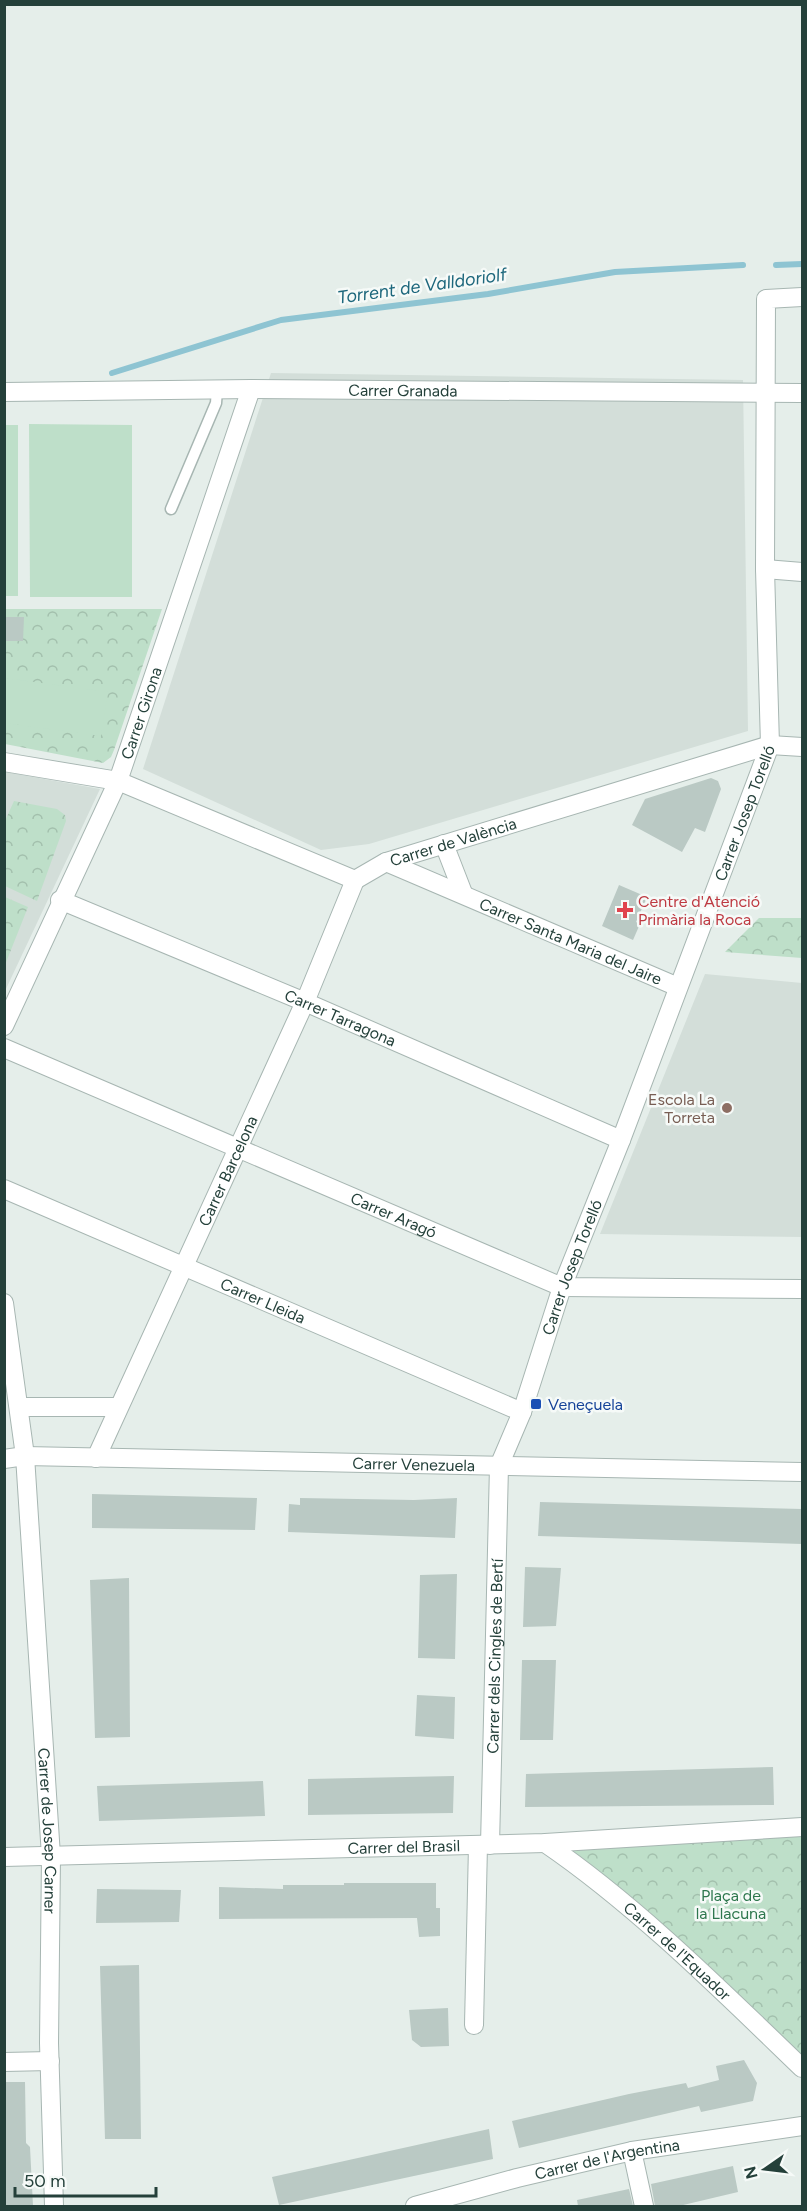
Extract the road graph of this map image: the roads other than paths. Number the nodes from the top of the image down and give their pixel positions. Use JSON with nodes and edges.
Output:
{"nodes":[{"id":1,"x":802,"y":297,"type":"edge"},
{"id":2,"x":251,"y":389,"type":"junction"},
{"id":3,"x":217,"y":390,"type":"junction"},
{"id":4,"x":766,"y":391,"type":"junction"},
{"id":5,"x":4,"y":392,"type":"edge"},
{"id":6,"x":802,"y":393,"type":"edge"},
{"id":7,"x":171,"y":508,"type":"dead end"},
{"id":8,"x":765,"y":569,"type":"junction"},
{"id":9,"x":802,"y":572,"type":"edge"},
{"id":10,"x":770,"y":745,"type":"junction"},
{"id":11,"x":802,"y":747,"type":"edge"},
{"id":12,"x":4,"y":762,"type":"edge"},
{"id":13,"x":117,"y":781,"type":"junction"},
{"id":14,"x":444,"y":844,"type":"junction"},
{"id":15,"x":386,"y":862,"type":"junction"},
{"id":16,"x":355,"y":880,"type":"junction"},
{"id":17,"x":463,"y":893,"type":"junction"},
{"id":18,"x":60,"y":900,"type":"junction"},
{"id":19,"x":678,"y":987,"type":"junction"},
{"id":20,"x":305,"y":1002,"type":"junction"},
{"id":21,"x":4,"y":1026,"type":"edge"},
{"id":22,"x":4,"y":1048,"type":"edge"},
{"id":23,"x":621,"y":1140,"type":"junction"},
{"id":24,"x":238,"y":1149,"type":"junction"},
{"id":25,"x":4,"y":1189,"type":"edge"},
{"id":26,"x":182,"y":1265,"type":"junction"},
{"id":27,"x":562,"y":1287,"type":"junction"},
{"id":28,"x":802,"y":1289,"type":"edge"},
{"id":29,"x":4,"y":1303,"type":"edge"},
{"id":30,"x":20,"y":1407,"type":"junction"},
{"id":31,"x":117,"y":1407,"type":"junction"},
{"id":32,"x":522,"y":1412,"type":"junction"},
{"id":33,"x":25,"y":1456,"type":"junction"},
{"id":34,"x":96,"y":1458,"type":"junction"},
{"id":35,"x":4,"y":1459,"type":"edge"},
{"id":36,"x":498,"y":1466,"type":"junction"},
{"id":37,"x":802,"y":1472,"type":"edge"},
{"id":38,"x":802,"y":1827,"type":"edge"},
{"id":39,"x":545,"y":1843,"type":"junction"},
{"id":40,"x":484,"y":1845,"type":"junction"},
{"id":41,"x":51,"y":1856,"type":"junction"},
{"id":42,"x":4,"y":1857,"type":"edge"},
{"id":43,"x":474,"y":2025,"type":"dead end"},
{"id":44,"x":50,"y":2061,"type":"junction"},
{"id":45,"x":4,"y":2062,"type":"edge"},
{"id":46,"x":802,"y":2068,"type":"edge"},
{"id":47,"x":802,"y":2126,"type":"edge"},
{"id":48,"x":632,"y":2151,"type":"junction"},
{"id":49,"x":54,"y":2206,"type":"edge"},
{"id":50,"x":415,"y":2206,"type":"edge"},
{"id":51,"x":644,"y":2206,"type":"edge"}],
"edges":[{"from":1,"to":4,"type":"street","name":"Carrer Josep Torelló"},
{"from":2,"to":3,"type":"street","name":"Carrer Granada"},
{"from":2,"to":4,"type":"street","name":"Carrer Granada"},
{"from":2,"to":13,"type":"street","name":"Carrer Girona"},
{"from":3,"to":5,"type":"street","name":"Carrer Granada"},
{"from":3,"to":7,"type":"lane"},
{"from":4,"to":6,"type":"street","name":"Carrer Granada"},
{"from":4,"to":8,"type":"street","name":"Carrer Josep Torelló"},
{"from":8,"to":9,"type":"street"},
{"from":8,"to":10,"type":"street","name":"Carrer Josep Torelló"},
{"from":10,"to":11,"type":"street","name":"Carrer de València"},
{"from":10,"to":14,"type":"street","name":"Carrer de València"},
{"from":10,"to":19,"type":"street","name":"Carrer Josep Torelló"},
{"from":12,"to":13,"type":"street"},
{"from":13,"to":16,"type":"street"},
{"from":13,"to":18,"type":"street","name":"Carrer Girona"},
{"from":14,"to":15,"type":"street","name":"Carrer de València"},
{"from":14,"to":17,"type":"street","name":"Carrer Santa Maria del Jaire"},
{"from":15,"to":16,"type":"street","name":"Carrer de València"},
{"from":15,"to":17,"type":"street","name":"Carrer Santa Maria del Jaire"},
{"from":16,"to":20,"type":"street","name":"Carrer Barcelona"},
{"from":17,"to":19,"type":"street","name":"Carrer Santa Maria del Jaire"},
{"from":18,"to":20,"type":"street","name":"Carrer Tarragona"},
{"from":18,"to":21,"type":"street","name":"Carrer Girona"},
{"from":19,"to":23,"type":"street","name":"Carrer Josep Torelló"},
{"from":20,"to":23,"type":"street","name":"Carrer Tarragona"},
{"from":20,"to":24,"type":"street","name":"Carrer Barcelona"},
{"from":22,"to":24,"type":"street","name":"Carrer Aragó"},
{"from":23,"to":27,"type":"street","name":"Carrer Josep Torelló"},
{"from":24,"to":26,"type":"street","name":"Carrer Barcelona"},
{"from":24,"to":27,"type":"street","name":"Carrer Aragó"},
{"from":25,"to":26,"type":"street","name":"Carrer Lleida"},
{"from":26,"to":31,"type":"street","name":"Carrer Barcelona"},
{"from":26,"to":32,"type":"street","name":"Carrer Lleida"},
{"from":27,"to":28,"type":"street","name":"Carrer Aragó"},
{"from":27,"to":32,"type":"street","name":"Carrer Josep Torelló"},
{"from":29,"to":30,"type":"street"},
{"from":30,"to":31,"type":"street"},
{"from":30,"to":33,"type":"street"},
{"from":31,"to":34,"type":"street","name":"Carrer Barcelona"},
{"from":32,"to":36,"type":"street","name":"Carrer Josep Torelló"},
{"from":33,"to":34,"type":"street","name":"Carrer Venezuela"},
{"from":33,"to":35,"type":"street","name":"Carrer Venezuela"},
{"from":33,"to":41,"type":"street","name":"Carrer de Josep Carner"},
{"from":34,"to":36,"type":"street","name":"Carrer Venezuela"},
{"from":36,"to":37,"type":"street","name":"Carrer Venezuela"},
{"from":36,"to":40,"type":"street","name":"Carrer dels Cingles de Bertí"},
{"from":38,"to":39,"type":"street","name":"Carrer del Brasil"},
{"from":39,"to":40,"type":"street","name":"Carrer del Brasil"},
{"from":39,"to":46,"type":"street","name":"Carrer de l'Equador"},
{"from":40,"to":41,"type":"street","name":"Carrer del Brasil"},
{"from":40,"to":43,"type":"street","name":"Carrer dels Cingles de Bertí"},
{"from":41,"to":42,"type":"street","name":"Carrer del Brasil"},
{"from":41,"to":44,"type":"street","name":"Carrer de Josep Carner"},
{"from":44,"to":45,"type":"street"},
{"from":44,"to":49,"type":"street","name":"Carrer de Josep Carner"},
{"from":47,"to":48,"type":"street","name":"Carrer de l'Argentina"},
{"from":48,"to":50,"type":"street","name":"Carrer de l'Argentina"},
{"from":48,"to":51,"type":"street"}]}
